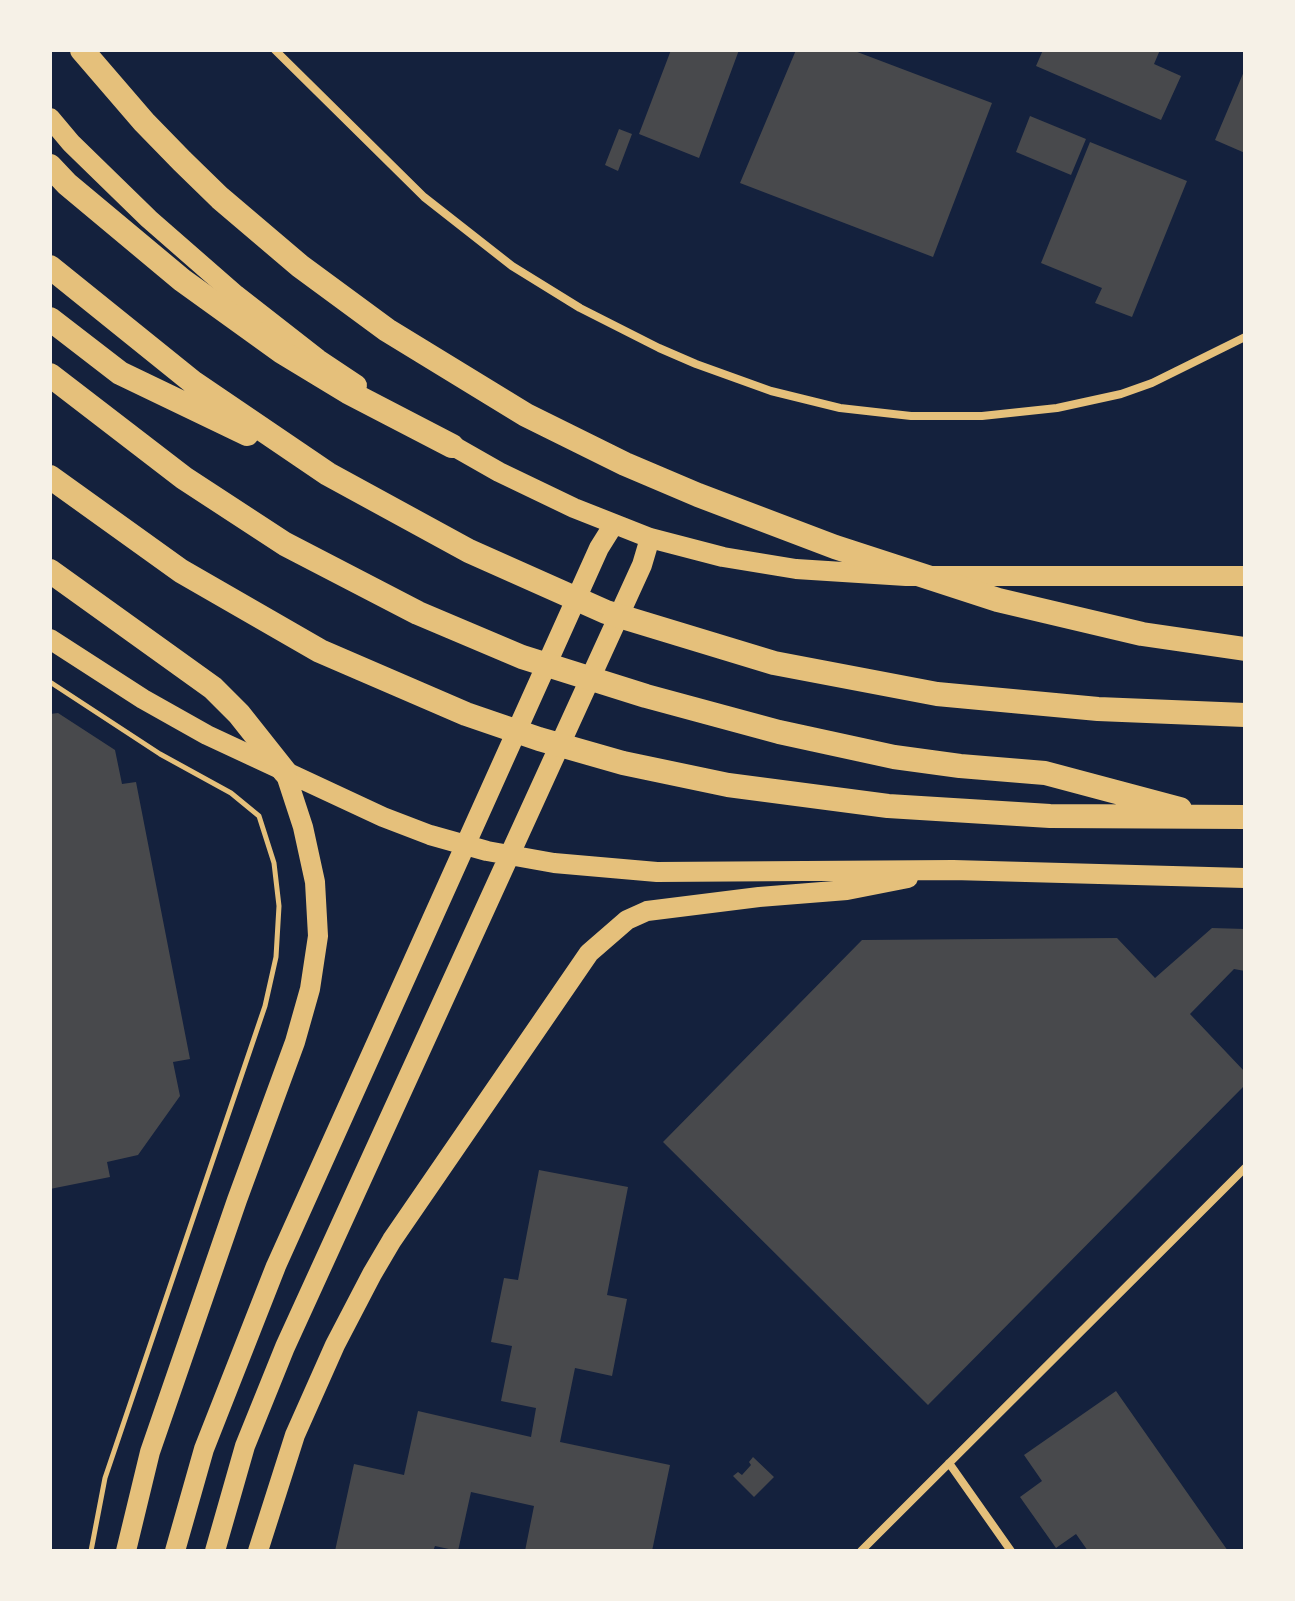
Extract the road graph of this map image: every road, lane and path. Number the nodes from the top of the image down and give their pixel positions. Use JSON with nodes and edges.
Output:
{"nodes":[{"id":1,"x":82,"y":50,"type":"edge"},
{"id":2,"x":275,"y":50,"type":"edge"},
{"id":3,"x":50,"y":118,"type":"edge"},
{"id":4,"x":50,"y":166,"type":"edge"},
{"id":5,"x":50,"y":267,"type":"edge"},
{"id":6,"x":50,"y":319,"type":"edge"},
{"id":7,"x":1245,"y":337,"type":"edge"},
{"id":8,"x":50,"y":375,"type":"edge"},
{"id":9,"x":452,"y":446,"type":"junction"},
{"id":10,"x":328,"y":474,"type":"junction"},
{"id":11,"x":50,"y":477,"type":"edge"},
{"id":12,"x":614,"y":524,"type":"junction"},
{"id":13,"x":650,"y":538,"type":"junction"},
{"id":14,"x":50,"y":571,"type":"edge"},
{"id":15,"x":1245,"y":576,"type":"edge"},
{"id":16,"x":50,"y":639,"type":"edge"},
{"id":17,"x":1245,"y":649,"type":"edge"},
{"id":18,"x":50,"y":682,"type":"edge"},
{"id":19,"x":1245,"y":715,"type":"edge"},
{"id":20,"x":285,"y":772,"type":"junction"},
{"id":21,"x":1245,"y":817,"type":"edge"},
{"id":22,"x":1213,"y":818,"type":"junction"},
{"id":23,"x":953,"y":870,"type":"junction"},
{"id":24,"x":1245,"y":878,"type":"edge"},
{"id":25,"x":1245,"y":1168,"type":"edge"},
{"id":26,"x":949,"y":1463,"type":"junction"},
{"id":27,"x":91,"y":1551,"type":"edge"},
{"id":28,"x":126,"y":1551,"type":"edge"},
{"id":29,"x":175,"y":1551,"type":"edge"},
{"id":30,"x":215,"y":1551,"type":"edge"},
{"id":31,"x":258,"y":1551,"type":"edge"},
{"id":32,"x":861,"y":1551,"type":"edge"},
{"id":33,"x":1011,"y":1551,"type":"edge"}],
"edges":[{"from":1,"to":17,"type":"highway"},
{"from":2,"to":7,"type":"street"},
{"from":3,"to":9,"type":"main road"},
{"from":4,"to":9,"type":"highway"},
{"from":5,"to":10,"type":"highway"},
{"from":6,"to":10,"type":"highway"},
{"from":8,"to":22,"type":"highway"},
{"from":9,"to":12,"type":"main road"},
{"from":10,"to":19,"type":"highway"},
{"from":11,"to":22,"type":"highway"},
{"from":12,"to":13,"type":"main road"},
{"from":12,"to":29,"type":"main road"},
{"from":13,"to":15,"type":"main road"},
{"from":13,"to":30,"type":"main road"},
{"from":14,"to":20,"type":"highway"},
{"from":16,"to":20,"type":"main road"},
{"from":18,"to":27,"type":"path"},
{"from":20,"to":23,"type":"main road"},
{"from":20,"to":28,"type":"main road"},
{"from":21,"to":22,"type":"highway"},
{"from":23,"to":24,"type":"main road"},
{"from":23,"to":31,"type":"main road"},
{"from":25,"to":26,"type":"street"},
{"from":26,"to":32,"type":"street"},
{"from":26,"to":33,"type":"street"}]}
